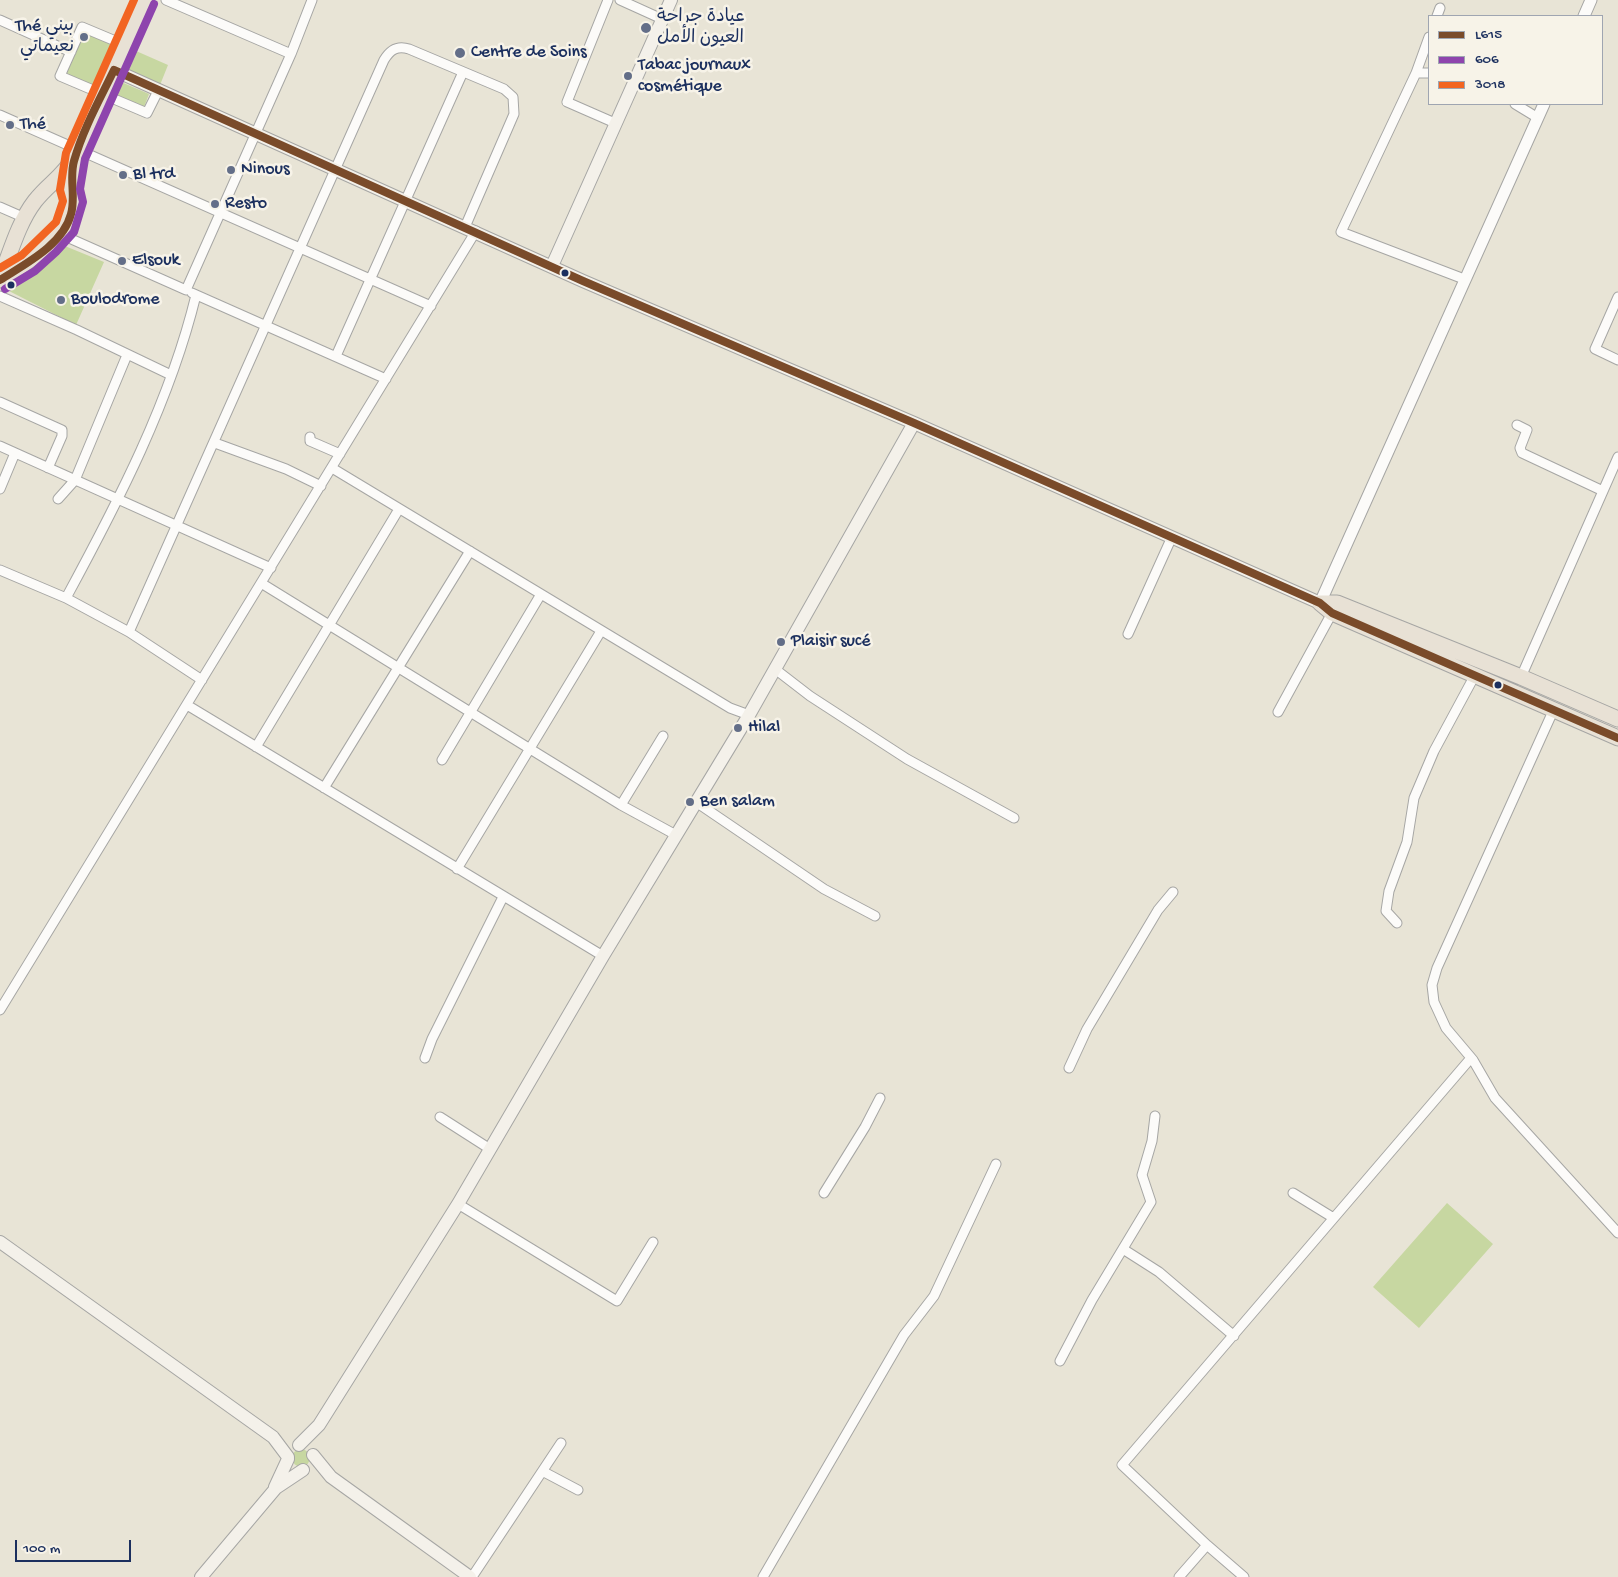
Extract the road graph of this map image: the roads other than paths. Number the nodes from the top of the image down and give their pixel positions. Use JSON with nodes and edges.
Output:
{"nodes":[{"id":1,"x":145,"y":0,"type":"edge"},
{"id":2,"x":166,"y":0,"type":"edge"},
{"id":3,"x":312,"y":0,"type":"edge"},
{"id":4,"x":608,"y":0,"type":"edge"},
{"id":5,"x":620,"y":0,"type":"edge"},
{"id":6,"x":671,"y":0,"type":"edge"},
{"id":7,"x":1591,"y":0,"type":"edge"},
{"id":8,"x":1584,"y":15,"type":"edge"},
{"id":9,"x":662,"y":19,"type":"junction"},
{"id":10,"x":0,"y":20,"type":"edge"},
{"id":11,"x":1428,"y":40,"type":"edge"},
{"id":12,"x":125,"y":45,"type":"junction"},
{"id":13,"x":71,"y":52,"type":"junction"},
{"id":14,"x":291,"y":54,"type":"junction"},
{"id":15,"x":114,"y":70,"type":"junction"},
{"id":16,"x":463,"y":72,"type":"junction"},
{"id":17,"x":1416,"y":73,"type":"junction"},
{"id":18,"x":1428,"y":73,"type":"edge"},
{"id":19,"x":158,"y":91,"type":"junction"},
{"id":20,"x":103,"y":95,"type":"junction"},
{"id":21,"x":1517,"y":105,"type":"edge"},
{"id":22,"x":1544,"y":105,"type":"edge"},
{"id":23,"x":0,"y":115,"type":"edge"},
{"id":24,"x":1538,"y":118,"type":"junction"},
{"id":25,"x":615,"y":122,"type":"junction"},
{"id":26,"x":255,"y":133,"type":"junction"},
{"id":27,"x":77,"y":153,"type":"junction"},
{"id":28,"x":335,"y":169,"type":"junction"},
{"id":29,"x":55,"y":183,"type":"junction"},
{"id":30,"x":70,"y":190,"type":"junction"},
{"id":31,"x":407,"y":200,"type":"junction"},
{"id":32,"x":0,"y":207,"type":"edge"},
{"id":33,"x":222,"y":212,"type":"junction"},
{"id":34,"x":25,"y":218,"type":"junction"},
{"id":35,"x":470,"y":229,"type":"junction"},
{"id":36,"x":60,"y":234,"type":"junction"},
{"id":37,"x":300,"y":247,"type":"junction"},
{"id":38,"x":12,"y":248,"type":"junction"},
{"id":39,"x":28,"y":262,"type":"junction"},
{"id":40,"x":552,"y":266,"type":"junction"},
{"id":41,"x":371,"y":278,"type":"junction"},
{"id":42,"x":1464,"y":279,"type":"junction"},
{"id":43,"x":0,"y":280,"type":"edge"},
{"id":44,"x":186,"y":290,"type":"junction"},
{"id":45,"x":196,"y":295,"type":"junction"},
{"id":46,"x":0,"y":296,"type":"edge"},
{"id":47,"x":1618,"y":297,"type":"edge"},
{"id":48,"x":431,"y":306,"type":"junction"},
{"id":49,"x":266,"y":326,"type":"junction"},
{"id":50,"x":126,"y":355,"type":"junction"},
{"id":51,"x":336,"y":356,"type":"junction"},
{"id":52,"x":1618,"y":360,"type":"edge"},
{"id":53,"x":171,"y":374,"type":"junction"},
{"id":54,"x":386,"y":379,"type":"junction"},
{"id":55,"x":0,"y":402,"type":"edge"},
{"id":56,"x":914,"y":423,"type":"junction"},
{"id":57,"x":1517,"y":425,"type":"dead end"},
{"id":58,"x":310,"y":436,"type":"dead end"},
{"id":59,"x":215,"y":443,"type":"junction"},
{"id":60,"x":0,"y":446,"type":"edge"},
{"id":61,"x":15,"y":453,"type":"junction"},
{"id":62,"x":340,"y":454,"type":"junction"},
{"id":63,"x":1618,"y":458,"type":"edge"},
{"id":64,"x":48,"y":468,"type":"junction"},
{"id":65,"x":332,"y":468,"type":"junction"},
{"id":66,"x":75,"y":480,"type":"junction"},
{"id":67,"x":1,"y":484,"type":"edge"},
{"id":68,"x":321,"y":486,"type":"junction"},
{"id":69,"x":1603,"y":491,"type":"junction"},
{"id":70,"x":58,"y":499,"type":"dead end"},
{"id":71,"x":117,"y":500,"type":"junction"},
{"id":72,"x":399,"y":509,"type":"junction"},
{"id":73,"x":178,"y":526,"type":"junction"},
{"id":74,"x":1171,"y":538,"type":"junction"},
{"id":75,"x":470,"y":551,"type":"junction"},
{"id":76,"x":271,"y":568,"type":"junction"},
{"id":77,"x":0,"y":570,"type":"edge"},
{"id":78,"x":261,"y":583,"type":"junction"},
{"id":79,"x":541,"y":594,"type":"junction"},
{"id":80,"x":66,"y":598,"type":"junction"},
{"id":81,"x":1320,"y":603,"type":"junction"},
{"id":82,"x":1332,"y":613,"type":"junction"},
{"id":83,"x":329,"y":625,"type":"junction"},
{"id":84,"x":601,"y":631,"type":"junction"},
{"id":85,"x":129,"y":632,"type":"junction"},
{"id":86,"x":1128,"y":634,"type":"dead end"},
{"id":87,"x":400,"y":667,"type":"junction"},
{"id":88,"x":775,"y":670,"type":"junction"},
{"id":89,"x":1475,"y":674,"type":"junction"},
{"id":90,"x":1521,"y":676,"type":"junction"},
{"id":91,"x":202,"y":680,"type":"junction"},
{"id":92,"x":186,"y":705,"type":"junction"},
{"id":93,"x":1554,"y":709,"type":"junction"},
{"id":94,"x":469,"y":711,"type":"junction"},
{"id":95,"x":1278,"y":712,"type":"dead end"},
{"id":96,"x":749,"y":715,"type":"junction"},
{"id":97,"x":1618,"y":719,"type":"edge"},
{"id":98,"x":663,"y":736,"type":"dead end"},
{"id":99,"x":1618,"y":738,"type":"edge"},
{"id":100,"x":256,"y":747,"type":"junction"},
{"id":101,"x":530,"y":748,"type":"junction"},
{"id":102,"x":442,"y":760,"type":"dead end"},
{"id":103,"x":324,"y":788,"type":"junction"},
{"id":104,"x":696,"y":802,"type":"junction"},
{"id":105,"x":621,"y":805,"type":"junction"},
{"id":106,"x":1014,"y":818,"type":"dead end"},
{"id":107,"x":676,"y":835,"type":"junction"},
{"id":108,"x":457,"y":868,"type":"junction"},
{"id":109,"x":1173,"y":892,"type":"dead end"},
{"id":110,"x":503,"y":897,"type":"junction"},
{"id":111,"x":875,"y":916,"type":"dead end"},
{"id":112,"x":1397,"y":923,"type":"dead end"},
{"id":113,"x":603,"y":956,"type":"junction"},
{"id":114,"x":0,"y":1010,"type":"edge"},
{"id":115,"x":425,"y":1058,"type":"dead end"},
{"id":116,"x":1471,"y":1058,"type":"junction"},
{"id":117,"x":1069,"y":1068,"type":"dead end"},
{"id":118,"x":880,"y":1098,"type":"dead end"},
{"id":119,"x":1155,"y":1116,"type":"dead end"},
{"id":120,"x":440,"y":1117,"type":"dead end"},
{"id":121,"x":490,"y":1148,"type":"junction"},
{"id":122,"x":996,"y":1164,"type":"dead end"},
{"id":123,"x":824,"y":1193,"type":"dead end"},
{"id":124,"x":1293,"y":1193,"type":"dead end"},
{"id":125,"x":458,"y":1204,"type":"junction"},
{"id":126,"x":1332,"y":1218,"type":"junction"},
{"id":127,"x":1618,"y":1233,"type":"edge"},
{"id":128,"x":0,"y":1242,"type":"edge"},
{"id":129,"x":654,"y":1242,"type":"dead end"},
{"id":130,"x":1123,"y":1249,"type":"junction"},
{"id":131,"x":1234,"y":1336,"type":"junction"},
{"id":132,"x":1060,"y":1361,"type":"dead end"},
{"id":133,"x":319,"y":1425,"type":"junction"},
{"id":134,"x":273,"y":1437,"type":"junction"},
{"id":135,"x":561,"y":1443,"type":"dead end"},
{"id":136,"x":299,"y":1445,"type":"junction"},
{"id":137,"x":313,"y":1454,"type":"junction"},
{"id":138,"x":288,"y":1458,"type":"junction"},
{"id":139,"x":304,"y":1470,"type":"junction"},
{"id":140,"x":544,"y":1472,"type":"junction"},
{"id":141,"x":331,"y":1478,"type":"junction"},
{"id":142,"x":578,"y":1490,"type":"dead end"},
{"id":143,"x":271,"y":1494,"type":"junction"},
{"id":144,"x":1207,"y":1546,"type":"junction"},
{"id":145,"x":468,"y":1576,"type":"edge"},
{"id":146,"x":201,"y":1577,"type":"edge"},
{"id":147,"x":763,"y":1577,"type":"edge"},
{"id":148,"x":1179,"y":1577,"type":"edge"},
{"id":149,"x":1244,"y":1577,"type":"edge"}],
"edges":[{"from":1,"to":12,"type":"main road"},
{"from":2,"to":14,"type":"street"},
{"from":3,"to":14,"type":"street"},
{"from":4,"to":25,"type":"street"},
{"from":5,"to":9,"type":"street"},
{"from":6,"to":9,"type":"main road"},
{"from":7,"to":8,"type":"street"},
{"from":9,"to":25,"type":"main road"},
{"from":10,"to":13,"type":"street"},
{"from":11,"to":17,"type":"street"},
{"from":12,"to":13,"type":"street"},
{"from":12,"to":15,"type":"main road"},
{"from":13,"to":20,"type":"street"},
{"from":14,"to":26,"type":"street"},
{"from":15,"to":19,"type":"main road"},
{"from":15,"to":20,"type":"main road"},
{"from":16,"to":28,"type":"street"},
{"from":16,"to":31,"type":"street"},
{"from":16,"to":35,"type":"street"},
{"from":17,"to":18,"type":"street"},
{"from":17,"to":42,"type":"street"},
{"from":19,"to":20,"type":"street"},
{"from":19,"to":26,"type":"main road"},
{"from":20,"to":27,"type":"main road"},
{"from":21,"to":24,"type":"street"},
{"from":22,"to":24,"type":"street"},
{"from":23,"to":27,"type":"street"},
{"from":24,"to":42,"type":"street"},
{"from":25,"to":40,"type":"main road"},
{"from":26,"to":28,"type":"main road"},
{"from":26,"to":33,"type":"street"},
{"from":27,"to":29,"type":"main road"},
{"from":27,"to":30,"type":"main road"},
{"from":27,"to":33,"type":"street"},
{"from":28,"to":31,"type":"main road"},
{"from":28,"to":37,"type":"street"},
{"from":29,"to":30,"type":"main road"},
{"from":29,"to":34,"type":"main road"},
{"from":30,"to":36,"type":"main road"},
{"from":31,"to":35,"type":"main road"},
{"from":31,"to":41,"type":"street"},
{"from":32,"to":34,"type":"street"},
{"from":33,"to":37,"type":"street"},
{"from":33,"to":44,"type":"street"},
{"from":34,"to":38,"type":"main road"},
{"from":35,"to":40,"type":"main road"},
{"from":35,"to":48,"type":"street"},
{"from":36,"to":39,"type":"main road"},
{"from":36,"to":44,"type":"street"},
{"from":37,"to":41,"type":"street"},
{"from":37,"to":49,"type":"street"},
{"from":38,"to":39,"type":"main road"},
{"from":38,"to":43,"type":"main road"},
{"from":39,"to":43,"type":"main road"},
{"from":40,"to":56,"type":"main road"},
{"from":41,"to":48,"type":"street"},
{"from":41,"to":51,"type":"street"},
{"from":42,"to":81,"type":"street"},
{"from":44,"to":45,"type":"street"},
{"from":45,"to":49,"type":"street"},
{"from":45,"to":53,"type":"street"},
{"from":46,"to":50,"type":"street"},
{"from":47,"to":52,"type":"street"},
{"from":48,"to":54,"type":"street"},
{"from":49,"to":51,"type":"street"},
{"from":49,"to":59,"type":"street"},
{"from":50,"to":53,"type":"street"},
{"from":50,"to":66,"type":"street"},
{"from":51,"to":54,"type":"street"},
{"from":53,"to":71,"type":"street"},
{"from":54,"to":62,"type":"street"},
{"from":55,"to":64,"type":"street"},
{"from":56,"to":74,"type":"main road"},
{"from":56,"to":88,"type":"main road"},
{"from":57,"to":69,"type":"street"},
{"from":58,"to":62,"type":"street"},
{"from":59,"to":68,"type":"street"},
{"from":59,"to":73,"type":"street"},
{"from":60,"to":61,"type":"street"},
{"from":61,"to":64,"type":"street"},
{"from":61,"to":67,"type":"street"},
{"from":62,"to":65,"type":"street"},
{"from":63,"to":69,"type":"street"},
{"from":64,"to":66,"type":"street"},
{"from":65,"to":68,"type":"street"},
{"from":65,"to":72,"type":"street"},
{"from":66,"to":70,"type":"street"},
{"from":66,"to":71,"type":"street"},
{"from":68,"to":76,"type":"street"},
{"from":69,"to":90,"type":"street"},
{"from":71,"to":73,"type":"street"},
{"from":71,"to":80,"type":"street"},
{"from":72,"to":75,"type":"street"},
{"from":72,"to":83,"type":"street"},
{"from":73,"to":76,"type":"street"},
{"from":73,"to":85,"type":"street"},
{"from":74,"to":81,"type":"main road"},
{"from":74,"to":86,"type":"street"},
{"from":75,"to":79,"type":"street"},
{"from":75,"to":87,"type":"street"},
{"from":76,"to":78,"type":"street"},
{"from":77,"to":80,"type":"street"},
{"from":78,"to":83,"type":"street"},
{"from":78,"to":91,"type":"street"},
{"from":79,"to":84,"type":"street"},
{"from":79,"to":94,"type":"street"},
{"from":80,"to":85,"type":"street"},
{"from":81,"to":82,"type":"main road"},
{"from":81,"to":90,"type":"main road"},
{"from":82,"to":89,"type":"main road"},
{"from":82,"to":95,"type":"street"},
{"from":83,"to":87,"type":"street"},
{"from":83,"to":100,"type":"street"},
{"from":84,"to":96,"type":"street"},
{"from":84,"to":101,"type":"street"},
{"from":85,"to":91,"type":"street"},
{"from":87,"to":94,"type":"street"},
{"from":87,"to":103,"type":"street"},
{"from":88,"to":96,"type":"main road"},
{"from":88,"to":106,"type":"street"},
{"from":89,"to":93,"type":"main road"},
{"from":89,"to":112,"type":"street"},
{"from":90,"to":97,"type":"main road"},
{"from":91,"to":92,"type":"street"},
{"from":92,"to":100,"type":"street"},
{"from":92,"to":114,"type":"street"},
{"from":93,"to":99,"type":"main road"},
{"from":93,"to":116,"type":"street"},
{"from":94,"to":101,"type":"street"},
{"from":94,"to":102,"type":"street"},
{"from":96,"to":104,"type":"main road"},
{"from":98,"to":105,"type":"street"},
{"from":100,"to":103,"type":"street"},
{"from":101,"to":105,"type":"street"},
{"from":101,"to":108,"type":"street"},
{"from":103,"to":108,"type":"street"},
{"from":104,"to":107,"type":"main road"},
{"from":104,"to":111,"type":"street"},
{"from":105,"to":107,"type":"street"},
{"from":107,"to":113,"type":"main road"},
{"from":108,"to":110,"type":"street"},
{"from":109,"to":117,"type":"street"},
{"from":110,"to":113,"type":"street"},
{"from":110,"to":115,"type":"street"},
{"from":113,"to":121,"type":"main road"},
{"from":116,"to":126,"type":"street"},
{"from":116,"to":127,"type":"street"},
{"from":118,"to":123,"type":"street"},
{"from":119,"to":130,"type":"street"},
{"from":120,"to":121,"type":"street"},
{"from":121,"to":125,"type":"main road"},
{"from":122,"to":147,"type":"street"},
{"from":124,"to":126,"type":"street"},
{"from":125,"to":129,"type":"street"},
{"from":125,"to":133,"type":"main road"},
{"from":126,"to":131,"type":"street"},
{"from":128,"to":134,"type":"main road"},
{"from":130,"to":131,"type":"street"},
{"from":130,"to":132,"type":"street"},
{"from":131,"to":144,"type":"street"},
{"from":133,"to":136,"type":"main road"},
{"from":133,"to":137,"type":"main road"},
{"from":134,"to":136,"type":"main road"},
{"from":134,"to":138,"type":"main road"},
{"from":135,"to":140,"type":"street"},
{"from":136,"to":137,"type":"main road"},
{"from":136,"to":138,"type":"main road"},
{"from":137,"to":139,"type":"main road"},
{"from":137,"to":141,"type":"main road"},
{"from":138,"to":139,"type":"main road"},
{"from":138,"to":143,"type":"main road"},
{"from":139,"to":141,"type":"main road"},
{"from":139,"to":143,"type":"main road"},
{"from":140,"to":142,"type":"street"},
{"from":140,"to":145,"type":"street"},
{"from":141,"to":145,"type":"main road"},
{"from":143,"to":146,"type":"main road"},
{"from":144,"to":148,"type":"street"},
{"from":144,"to":149,"type":"street"}]}
